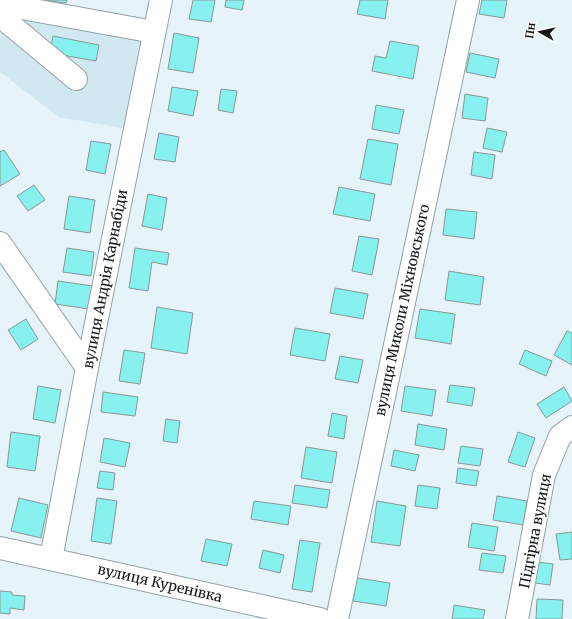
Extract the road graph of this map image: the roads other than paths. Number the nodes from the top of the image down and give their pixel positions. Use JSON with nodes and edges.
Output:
{"nodes":[{"id":1,"x":161,"y":0,"type":"edge"},
{"id":2,"x":468,"y":0,"type":"edge"},
{"id":3,"x":0,"y":4,"type":"edge"},
{"id":4,"x":0,"y":16,"type":"edge"},
{"id":5,"x":154,"y":32,"type":"junction"},
{"id":6,"x":76,"y":79,"type":"dead end"},
{"id":7,"x":0,"y":243,"type":"edge"},
{"id":8,"x":87,"y":368,"type":"junction"},
{"id":9,"x":572,"y":427,"type":"edge"},
{"id":10,"x":0,"y":548,"type":"edge"},
{"id":11,"x":51,"y":559,"type":"junction"},
{"id":12,"x":320,"y":619,"type":"edge"},
{"id":13,"x":337,"y":619,"type":"edge"},
{"id":14,"x":517,"y":619,"type":"edge"}],
"edges":[{"from":1,"to":5,"type":"street","name":"вулиця Андрія Карнабіди"},
{"from":2,"to":13,"type":"street","name":"вулиця Миколи Міхновського"},
{"from":3,"to":5,"type":"street"},
{"from":4,"to":6,"type":"street"},
{"from":5,"to":8,"type":"street","name":"вулиця Андрія Карнабіди"},
{"from":7,"to":8,"type":"street"},
{"from":8,"to":11,"type":"street","name":"вулиця Андрія Карнабіди"},
{"from":9,"to":14,"type":"street","name":"Підгірна вулиця"},
{"from":10,"to":11,"type":"street","name":"вулиця Куренівка"},
{"from":11,"to":12,"type":"street","name":"вулиця Куренівка"}]}
